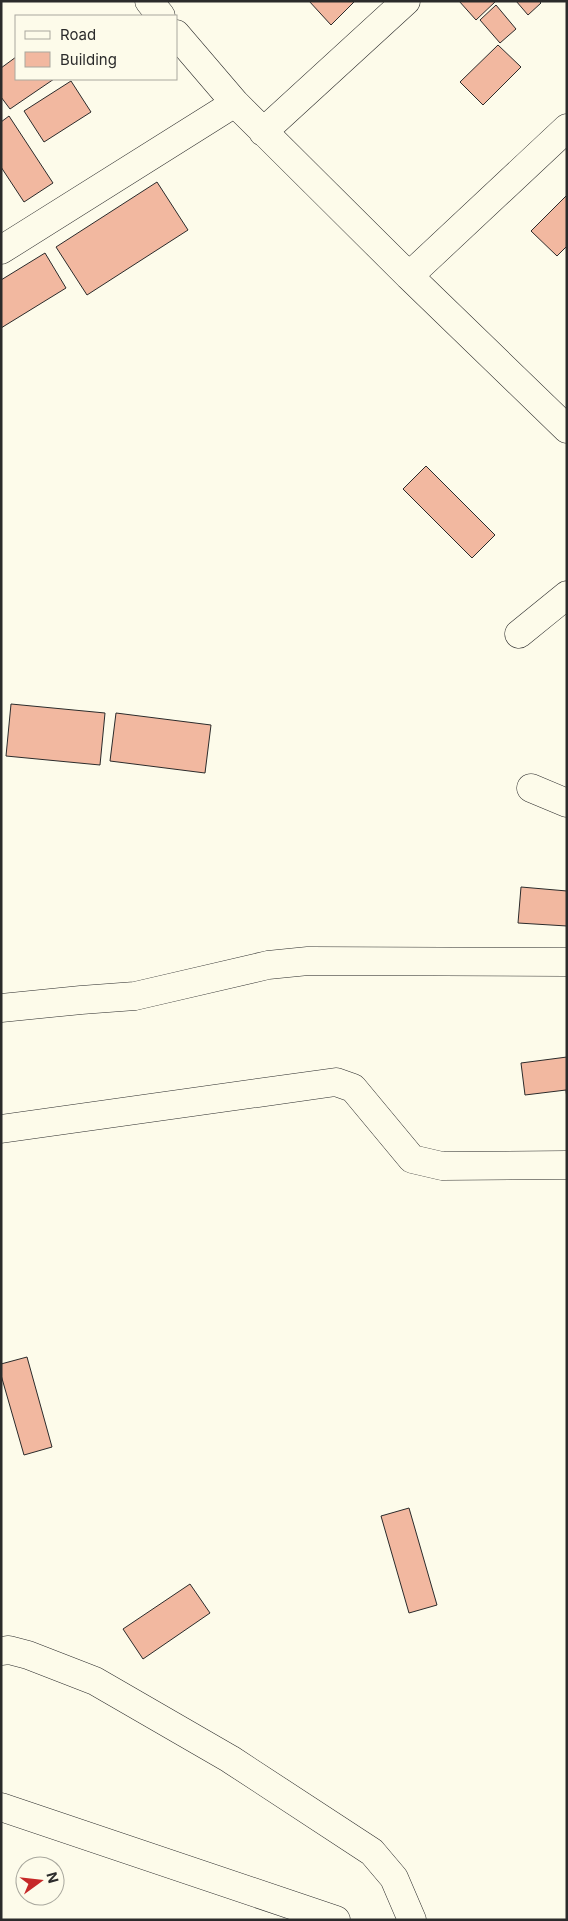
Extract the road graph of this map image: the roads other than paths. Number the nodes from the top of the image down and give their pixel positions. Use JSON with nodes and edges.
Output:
{"nodes":[{"id":1,"x":149,"y":1,"type":"edge"},
{"id":2,"x":406,"y":1,"type":"edge"},
{"id":3,"x":160,"y":15,"type":"edge"},
{"id":4,"x":178,"y":36,"type":"edge"},
{"id":5,"x":234,"y":103,"type":"junction"},
{"id":6,"x":263,"y":132,"type":"junction"},
{"id":7,"x":564,"y":136,"type":"edge"},
{"id":8,"x":1,"y":250,"type":"edge"},
{"id":9,"x":409,"y":276,"type":"junction"},
{"id":10,"x":567,"y":429,"type":"edge"},
{"id":11,"x":567,"y":595,"type":"edge"},
{"id":12,"x":520,"y":634,"type":"dead end"},
{"id":13,"x":531,"y":788,"type":"dead end"},
{"id":14,"x":567,"y":803,"type":"edge"},
{"id":15,"x":567,"y":962,"type":"edge"},
{"id":16,"x":1,"y":1008,"type":"edge"},
{"id":17,"x":1,"y":1129,"type":"edge"},
{"id":18,"x":567,"y":1165,"type":"edge"},
{"id":19,"x":1,"y":1651,"type":"edge"},
{"id":20,"x":1,"y":1808,"type":"edge"},
{"id":21,"x":336,"y":1920,"type":"edge"},
{"id":22,"x":412,"y":1920,"type":"edge"}],
"edges":[{"from":1,"to":3,"type":"street"},
{"from":2,"to":6,"type":"street"},
{"from":4,"to":5,"type":"street"},
{"from":5,"to":6,"type":"street"},
{"from":5,"to":8,"type":"street"},
{"from":6,"to":9,"type":"street"},
{"from":7,"to":9,"type":"street"},
{"from":9,"to":10,"type":"street"},
{"from":11,"to":12,"type":"street"},
{"from":13,"to":14,"type":"street"},
{"from":15,"to":16,"type":"street"},
{"from":17,"to":18,"type":"street"},
{"from":19,"to":22,"type":"street"},
{"from":20,"to":21,"type":"street"}]}
